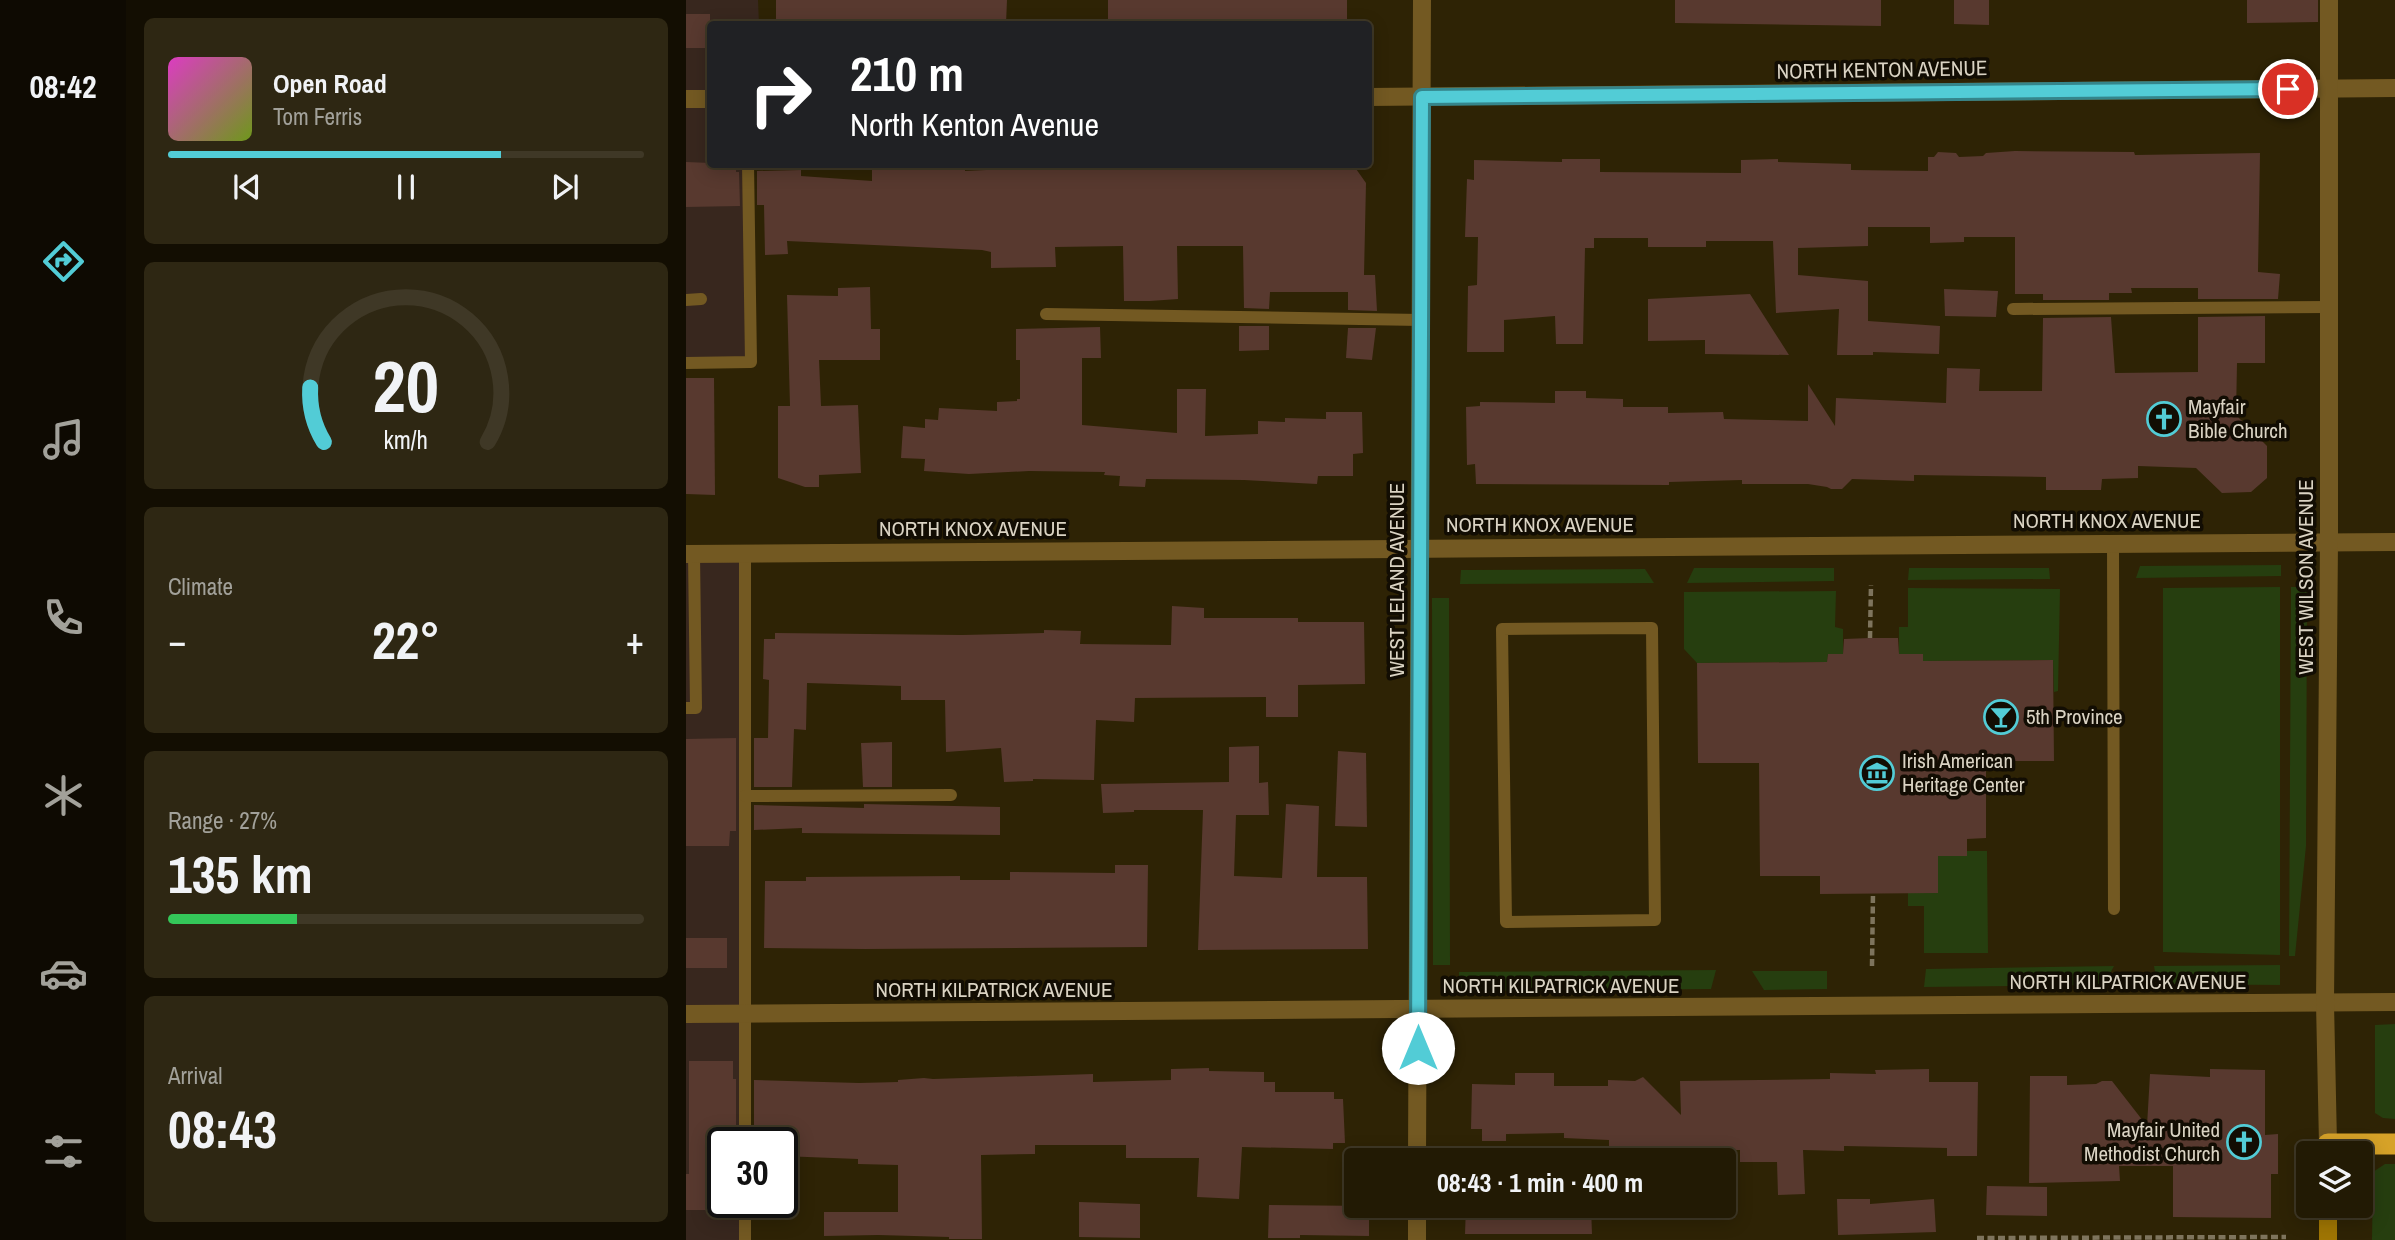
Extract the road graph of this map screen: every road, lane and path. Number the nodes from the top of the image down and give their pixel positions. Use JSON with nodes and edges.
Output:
{"nodes":[{"id":1,"x":1422,"y":0,"type":"edge"},
{"id":2,"x":2329,"y":0,"type":"edge"},
{"id":3,"x":2329,"y":88,"type":"junction"},
{"id":4,"x":2395,"y":88,"type":"edge"},
{"id":5,"x":1372,"y":97,"type":"edge"},
{"id":6,"x":1422,"y":97,"type":"junction"},
{"id":7,"x":686,"y":99,"type":"edge"},
{"id":8,"x":707,"y":99,"type":"edge"},
{"id":9,"x":748,"y":168,"type":"edge"},
{"id":10,"x":701,"y":299,"type":"dead end"},
{"id":11,"x":686,"y":300,"type":"edge"},
{"id":12,"x":2329,"y":307,"type":"junction"},
{"id":13,"x":2013,"y":309,"type":"dead end"},
{"id":14,"x":1046,"y":314,"type":"dead end"},
{"id":15,"x":1421,"y":320,"type":"junction"},
{"id":16,"x":686,"y":363,"type":"edge"},
{"id":17,"x":2329,"y":542,"type":"junction"},
{"id":18,"x":2395,"y":542,"type":"edge"},
{"id":19,"x":2113,"y":544,"type":"junction"},
{"id":20,"x":1420,"y":549,"type":"junction"},
{"id":21,"x":690,"y":554,"type":"edge"},
{"id":22,"x":745,"y":554,"type":"junction"},
{"id":23,"x":1871,"y":585,"type":"dead end"},
{"id":24,"x":1870,"y":638,"type":"dead end"},
{"id":25,"x":686,"y":708,"type":"edge"},
{"id":26,"x":951,"y":795,"type":"dead end"},
{"id":27,"x":745,"y":796,"type":"junction"},
{"id":28,"x":1873,"y":893,"type":"dead end"},
{"id":29,"x":2114,"y":909,"type":"dead end"},
{"id":30,"x":1506,"y":922,"type":"joint"},
{"id":31,"x":1872,"y":965,"type":"dead end"},
{"id":32,"x":2395,"y":1002,"type":"edge"},
{"id":33,"x":2325,"y":1003,"type":"junction"},
{"id":34,"x":1418,"y":1010,"type":"junction"},
{"id":35,"x":686,"y":1014,"type":"edge"},
{"id":36,"x":746,"y":1014,"type":"junction"},
{"id":37,"x":745,"y":1127,"type":"edge"},
{"id":38,"x":2328,"y":1141,"type":"edge"},
{"id":39,"x":2395,"y":1144,"type":"edge"},
{"id":40,"x":2373,"y":1146,"type":"edge"},
{"id":41,"x":1417,"y":1148,"type":"edge"},
{"id":42,"x":745,"y":1218,"type":"edge"},
{"id":43,"x":1417,"y":1218,"type":"edge"},
{"id":44,"x":2328,"y":1218,"type":"edge"},
{"id":45,"x":1978,"y":1237,"type":"dead end"},
{"id":46,"x":2286,"y":1237,"type":"dead end"},
{"id":47,"x":745,"y":1240,"type":"edge"},
{"id":48,"x":1417,"y":1240,"type":"edge"},
{"id":49,"x":2328,"y":1240,"type":"edge"}],
"edges":[{"from":1,"to":6,"type":"street","name":"WEST LELAND AVENUE"},
{"from":2,"to":3,"type":"street","name":"WEST WILSON AVENUE"},
{"from":3,"to":4,"type":"street","name":"NORTH KENTON AVENUE"},
{"from":3,"to":6,"type":"street","name":"NORTH KENTON AVENUE"},
{"from":3,"to":12,"type":"street","name":"WEST WILSON AVENUE"},
{"from":5,"to":6,"type":"street","name":"NORTH KENTON AVENUE"},
{"from":6,"to":15,"type":"street","name":"WEST LELAND AVENUE"},
{"from":7,"to":8,"type":"street"},
{"from":9,"to":16,"type":"lane"},
{"from":10,"to":11,"type":"lane"},
{"from":12,"to":13,"type":"lane"},
{"from":12,"to":17,"type":"street","name":"WEST WILSON AVENUE"},
{"from":14,"to":15,"type":"lane"},
{"from":15,"to":20,"type":"street","name":"WEST LELAND AVENUE"},
{"from":17,"to":18,"type":"street","name":"NORTH KNOX AVENUE"},
{"from":17,"to":19,"type":"street","name":"NORTH KNOX AVENUE"},
{"from":17,"to":33,"type":"street","name":"WEST WILSON AVENUE"},
{"from":19,"to":20,"type":"street","name":"NORTH KNOX AVENUE"},
{"from":19,"to":29,"type":"lane"},
{"from":20,"to":22,"type":"street","name":"NORTH KNOX AVENUE"},
{"from":20,"to":34,"type":"street","name":"WEST LELAND AVENUE"},
{"from":21,"to":22,"type":"street","name":"NORTH KNOX AVENUE"},
{"from":21,"to":25,"type":"lane"},
{"from":22,"to":27,"type":"lane"},
{"from":23,"to":24,"type":"path"},
{"from":26,"to":27,"type":"lane"},
{"from":27,"to":36,"type":"lane"},
{"from":28,"to":31,"type":"path"},
{"from":30,"to":30,"type":"lane"},
{"from":32,"to":33,"type":"street","name":"NORTH KILPATRICK AVENUE"},
{"from":33,"to":34,"type":"street","name":"NORTH KILPATRICK AVENUE"},
{"from":33,"to":38,"type":"street","name":"WEST WILSON AVENUE"},
{"from":34,"to":36,"type":"street","name":"NORTH KILPATRICK AVENUE"},
{"from":34,"to":41,"type":"street","name":"WEST LELAND AVENUE"},
{"from":35,"to":36,"type":"street","name":"NORTH KILPATRICK AVENUE"},
{"from":36,"to":37,"type":"lane"},
{"from":39,"to":40,"type":"highway"},
{"from":42,"to":47,"type":"lane"},
{"from":43,"to":48,"type":"street"},
{"from":44,"to":49,"type":"street"},
{"from":45,"to":46,"type":"path"}]}
